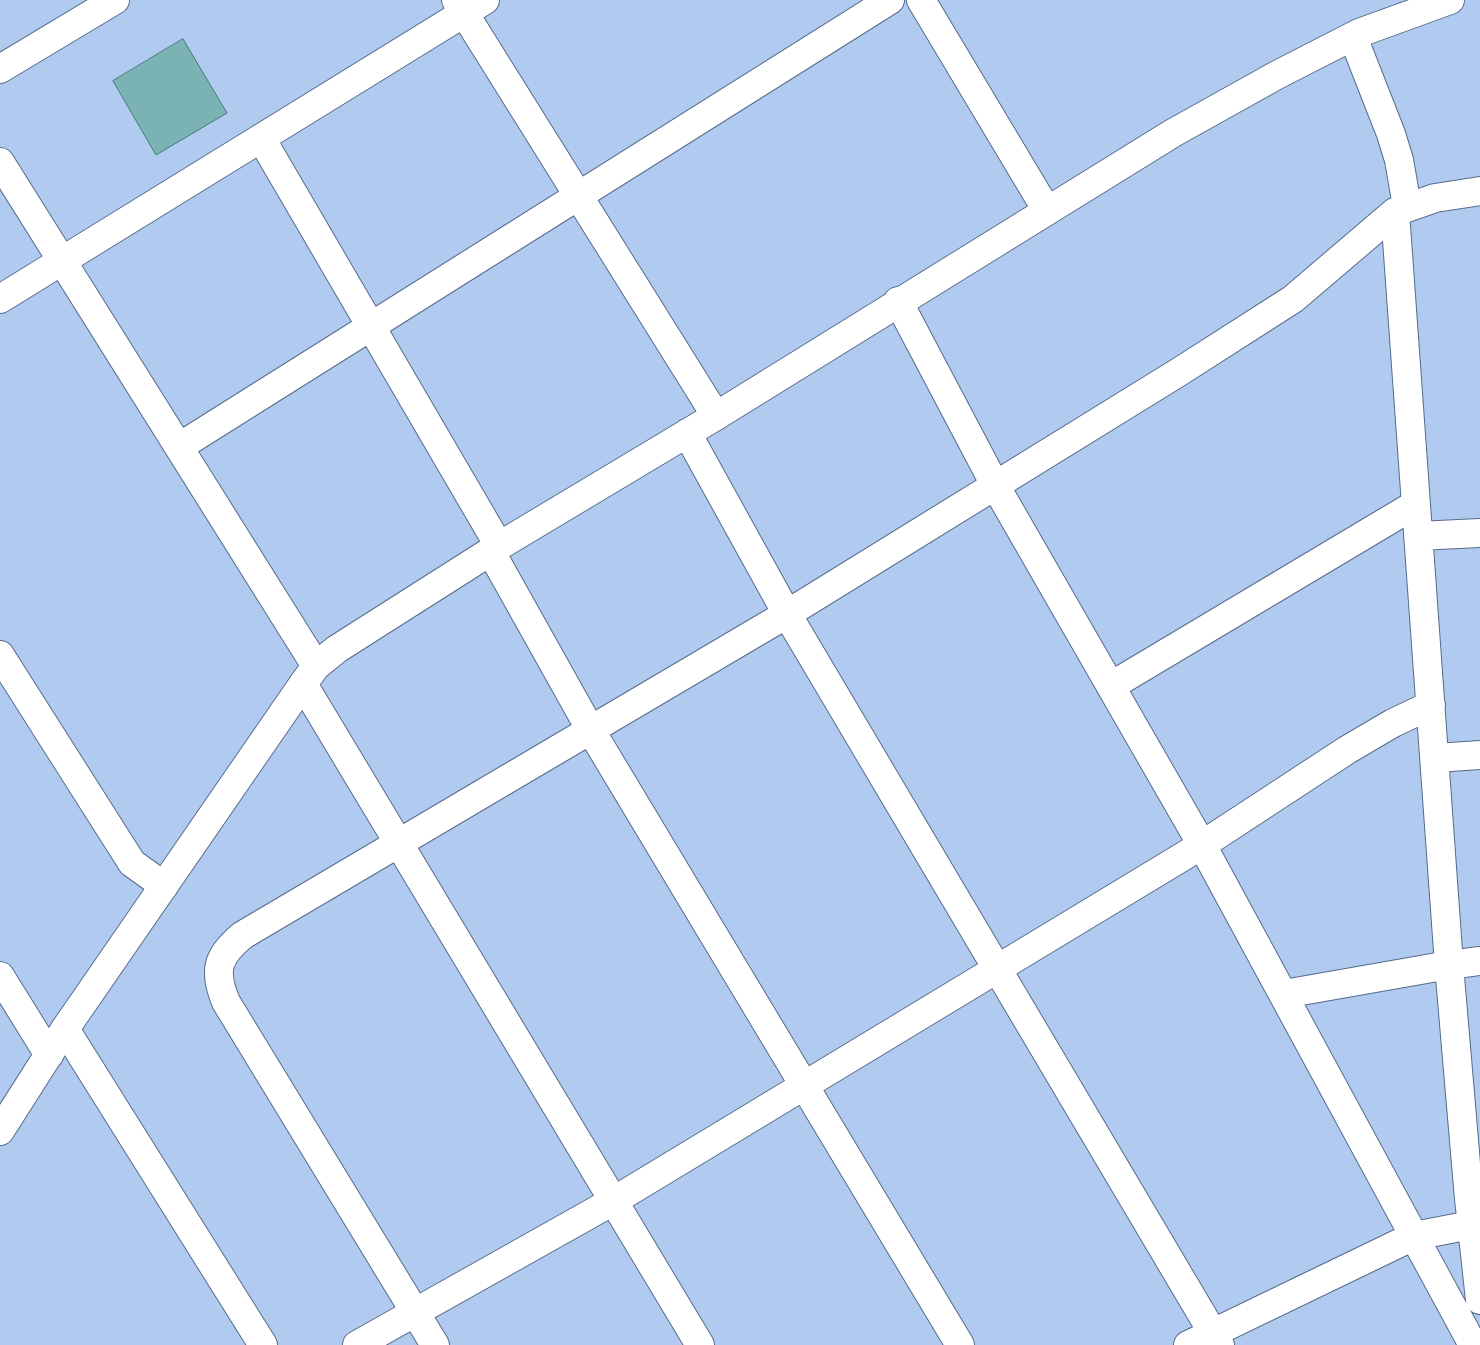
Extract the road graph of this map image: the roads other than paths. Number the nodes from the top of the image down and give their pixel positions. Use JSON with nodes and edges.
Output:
{"nodes":[{"id":1,"x":115,"y":0,"type":"edge"},
{"id":2,"x":890,"y":0,"type":"edge"},
{"id":3,"x":921,"y":0,"type":"edge"},
{"id":4,"x":1450,"y":0,"type":"edge"},
{"id":5,"x":468,"y":4,"type":"edge"},
{"id":6,"x":1353,"y":37,"type":"junction"},
{"id":7,"x":0,"y":69,"type":"edge"},
{"id":8,"x":261,"y":138,"type":"junction"},
{"id":9,"x":0,"y":162,"type":"edge"},
{"id":10,"x":1480,"y":191,"type":"edge"},
{"id":11,"x":578,"y":196,"type":"junction"},
{"id":12,"x":1046,"y":209,"type":"junction"},
{"id":13,"x":1401,"y":209,"type":"junction"},
{"id":14,"x":62,"y":260,"type":"junction"},
{"id":15,"x":0,"y":299,"type":"edge"},
{"id":16,"x":898,"y":301,"type":"junction"},
{"id":17,"x":371,"y":326,"type":"junction"},
{"id":18,"x":716,"y":416,"type":"junction"},
{"id":19,"x":687,"y":432,"type":"junction"},
{"id":20,"x":179,"y":447,"type":"junction"},
{"id":21,"x":995,"y":485,"type":"junction"},
{"id":22,"x":1416,"y":504,"type":"junction"},
{"id":23,"x":1480,"y":533,"type":"edge"},
{"id":24,"x":1418,"y":536,"type":"junction"},
{"id":25,"x":495,"y":549,"type":"junction"},
{"id":26,"x":787,"y":614,"type":"junction"},
{"id":27,"x":0,"y":655,"type":"edge"},
{"id":28,"x":310,"y":675,"type":"junction"},
{"id":29,"x":1111,"y":686,"type":"junction"},
{"id":30,"x":1431,"y":705,"type":"junction"},
{"id":31,"x":590,"y":729,"type":"junction"},
{"id":32,"x":1480,"y":755,"type":"edge"},
{"id":33,"x":1436,"y":758,"type":"junction"},
{"id":34,"x":399,"y":843,"type":"junction"},
{"id":35,"x":1202,"y":845,"type":"junction"},
{"id":36,"x":164,"y":886,"type":"junction"},
{"id":37,"x":1480,"y":962,"type":"edge"},
{"id":38,"x":1449,"y":964,"type":"junction"},
{"id":39,"x":997,"y":968,"type":"junction"},
{"id":40,"x":0,"y":976,"type":"edge"},
{"id":41,"x":1284,"y":994,"type":"junction"},
{"id":42,"x":65,"y":1029,"type":"junction"},
{"id":43,"x":49,"y":1054,"type":"junction"},
{"id":44,"x":804,"y":1087,"type":"junction"},
{"id":45,"x":0,"y":1132,"type":"edge"},
{"id":46,"x":614,"y":1200,"type":"junction"},
{"id":47,"x":1471,"y":1225,"type":"junction"},
{"id":48,"x":1414,"y":1236,"type":"junction"},
{"id":49,"x":1480,"y":1300,"type":"edge"},
{"id":50,"x":416,"y":1312,"type":"junction"},
{"id":51,"x":1216,"y":1339,"type":"edge"},
{"id":52,"x":263,"y":1345,"type":"edge"},
{"id":53,"x":356,"y":1345,"type":"edge"},
{"id":54,"x":435,"y":1345,"type":"edge"},
{"id":55,"x":700,"y":1345,"type":"edge"},
{"id":56,"x":960,"y":1345,"type":"edge"},
{"id":57,"x":1188,"y":1345,"type":"edge"},
{"id":58,"x":1473,"y":1345,"type":"edge"}],
"edges":[{"from":1,"to":7,"type":"street"},
{"from":2,"to":11,"type":"street"},
{"from":3,"to":12,"type":"street"},
{"from":4,"to":6,"type":"street"},
{"from":5,"to":8,"type":"street"},
{"from":5,"to":11,"type":"street"},
{"from":6,"to":12,"type":"street"},
{"from":6,"to":13,"type":"street"},
{"from":8,"to":14,"type":"street"},
{"from":8,"to":17,"type":"street"},
{"from":9,"to":14,"type":"street"},
{"from":10,"to":13,"type":"street"},
{"from":11,"to":17,"type":"street"},
{"from":11,"to":18,"type":"street"},
{"from":12,"to":16,"type":"street"},
{"from":13,"to":21,"type":"street"},
{"from":13,"to":22,"type":"street"},
{"from":14,"to":15,"type":"street"},
{"from":14,"to":20,"type":"street"},
{"from":16,"to":18,"type":"street"},
{"from":16,"to":21,"type":"street"},
{"from":17,"to":20,"type":"street"},
{"from":17,"to":25,"type":"street"},
{"from":18,"to":19,"type":"street"},
{"from":19,"to":25,"type":"street"},
{"from":19,"to":26,"type":"street"},
{"from":20,"to":28,"type":"street"},
{"from":21,"to":26,"type":"street"},
{"from":21,"to":29,"type":"street"},
{"from":22,"to":24,"type":"street"},
{"from":22,"to":29,"type":"street"},
{"from":23,"to":24,"type":"street"},
{"from":24,"to":30,"type":"street"},
{"from":25,"to":28,"type":"street"},
{"from":25,"to":31,"type":"street"},
{"from":26,"to":31,"type":"street"},
{"from":26,"to":39,"type":"street"},
{"from":27,"to":36,"type":"street"},
{"from":28,"to":34,"type":"street"},
{"from":28,"to":36,"type":"street"},
{"from":29,"to":35,"type":"street"},
{"from":30,"to":33,"type":"street"},
{"from":30,"to":35,"type":"street"},
{"from":31,"to":34,"type":"street"},
{"from":31,"to":44,"type":"street"},
{"from":32,"to":33,"type":"street"},
{"from":33,"to":38,"type":"street"},
{"from":34,"to":46,"type":"street"},
{"from":34,"to":50,"type":"street"},
{"from":35,"to":39,"type":"street"},
{"from":35,"to":41,"type":"street"},
{"from":36,"to":42,"type":"street"},
{"from":37,"to":38,"type":"street"},
{"from":38,"to":41,"type":"street"},
{"from":38,"to":47,"type":"street"},
{"from":39,"to":44,"type":"street"},
{"from":39,"to":51,"type":"street"},
{"from":40,"to":43,"type":"street"},
{"from":41,"to":48,"type":"street"},
{"from":42,"to":43,"type":"street"},
{"from":42,"to":52,"type":"street"},
{"from":43,"to":45,"type":"street"},
{"from":44,"to":46,"type":"street"},
{"from":44,"to":56,"type":"street"},
{"from":46,"to":50,"type":"street"},
{"from":46,"to":55,"type":"street"},
{"from":47,"to":48,"type":"street"},
{"from":47,"to":49,"type":"street"},
{"from":48,"to":51,"type":"street"},
{"from":48,"to":58,"type":"street"},
{"from":50,"to":53,"type":"street"},
{"from":50,"to":54,"type":"street"},
{"from":51,"to":57,"type":"street"}]}
